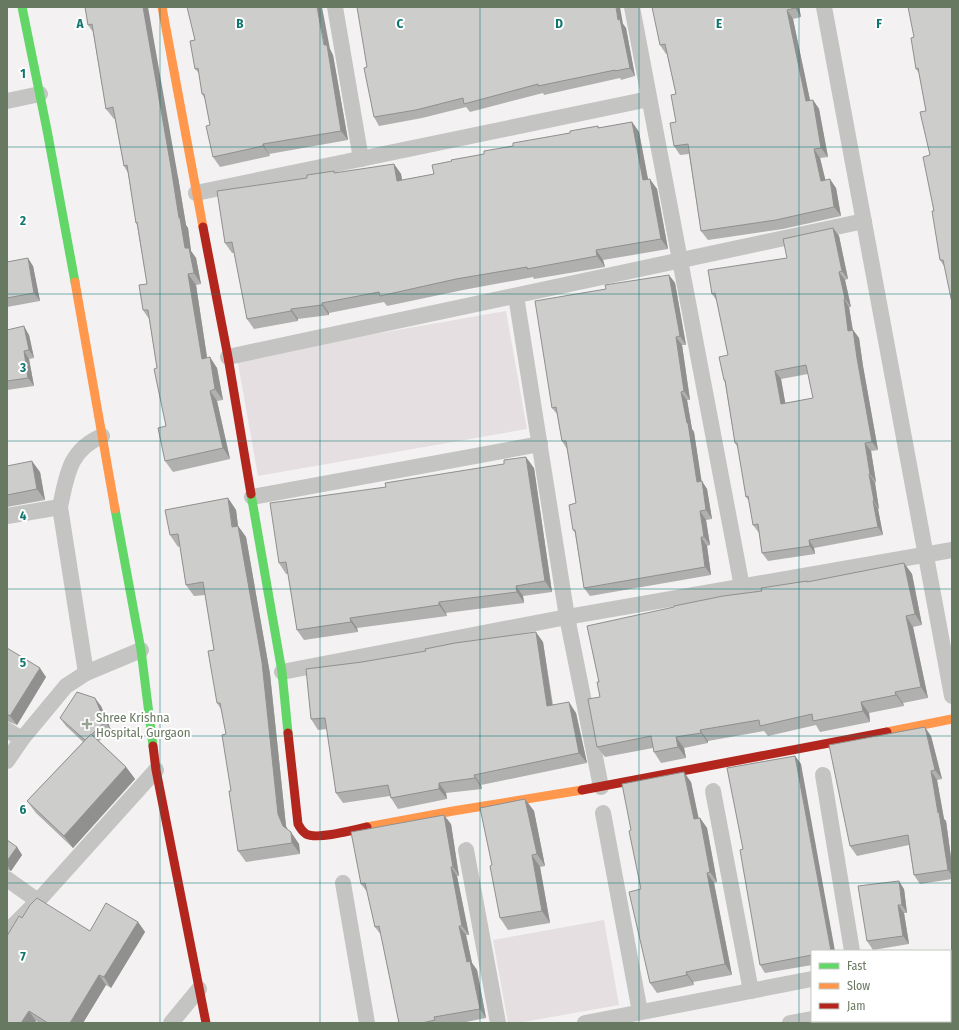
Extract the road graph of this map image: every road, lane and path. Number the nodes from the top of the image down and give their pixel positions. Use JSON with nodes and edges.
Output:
{"nodes":[{"id":1,"x":22,"y":7,"type":"edge"},
{"id":2,"x":162,"y":7,"type":"edge"},
{"id":3,"x":335,"y":7,"type":"edge"},
{"id":4,"x":632,"y":7,"type":"edge"},
{"id":5,"x":824,"y":7,"type":"edge"},
{"id":6,"x":40,"y":94,"type":"junction"},
{"id":7,"x":649,"y":99,"type":"junction"},
{"id":8,"x":7,"y":101,"type":"edge"},
{"id":9,"x":361,"y":159,"type":"junction"},
{"id":10,"x":196,"y":193,"type":"junction"},
{"id":11,"x":864,"y":221,"type":"junction"},
{"id":12,"x":680,"y":260,"type":"junction"},
{"id":13,"x":516,"y":296,"type":"junction"},
{"id":14,"x":228,"y":357,"type":"junction"},
{"id":15,"x":102,"y":436,"type":"junction"},
{"id":16,"x":540,"y":444,"type":"junction"},
{"id":17,"x":252,"y":497,"type":"junction"},
{"id":18,"x":60,"y":507,"type":"junction"},
{"id":19,"x":7,"y":516,"type":"edge"},
{"id":20,"x":952,"y":550,"type":"edge"},
{"id":21,"x":926,"y":554,"type":"junction"},
{"id":22,"x":742,"y":587,"type":"junction"},
{"id":23,"x":567,"y":617,"type":"junction"},
{"id":24,"x":141,"y":650,"type":"junction"},
{"id":25,"x":282,"y":672,"type":"junction"},
{"id":26,"x":86,"y":673,"type":"junction"},
{"id":27,"x":952,"y":696,"type":"edge"},
{"id":28,"x":952,"y":719,"type":"edge"},
{"id":29,"x":7,"y":730,"type":"edge"},
{"id":30,"x":22,"y":738,"type":"junction"},
{"id":31,"x":7,"y":761,"type":"edge"},
{"id":32,"x":156,"y":770,"type":"junction"},
{"id":33,"x":823,"y":775,"type":"dead end"},
{"id":34,"x":601,"y":787,"type":"junction"},
{"id":35,"x":713,"y":791,"type":"dead end"},
{"id":36,"x":603,"y":813,"type":"dead end"},
{"id":37,"x":466,"y":850,"type":"dead end"},
{"id":38,"x":7,"y":879,"type":"edge"},
{"id":39,"x":342,"y":883,"type":"dead end"},
{"id":40,"x":38,"y":901,"type":"junction"},
{"id":41,"x":7,"y":932,"type":"edge"},
{"id":42,"x":852,"y":950,"type":"edge"},
{"id":43,"x":811,"y":979,"type":"edge"},
{"id":44,"x":199,"y":989,"type":"junction"},
{"id":45,"x":751,"y":991,"type":"junction"},
{"id":46,"x":640,"y":1012,"type":"junction"},
{"id":47,"x":172,"y":1023,"type":"edge"},
{"id":48,"x":206,"y":1023,"type":"edge"},
{"id":49,"x":366,"y":1023,"type":"edge"},
{"id":50,"x":498,"y":1023,"type":"edge"},
{"id":51,"x":585,"y":1023,"type":"edge"}],
"edges":[{"from":1,"to":6,"type":"street"},
{"from":2,"to":10,"type":"street"},
{"from":3,"to":9,"type":"street"},
{"from":4,"to":7,"type":"street"},
{"from":5,"to":11,"type":"street"},
{"from":6,"to":8,"type":"street"},
{"from":6,"to":15,"type":"street"},
{"from":7,"to":9,"type":"street"},
{"from":7,"to":12,"type":"street"},
{"from":9,"to":10,"type":"street"},
{"from":10,"to":14,"type":"street"},
{"from":11,"to":12,"type":"street"},
{"from":11,"to":21,"type":"street"},
{"from":12,"to":13,"type":"street"},
{"from":12,"to":22,"type":"street"},
{"from":13,"to":14,"type":"street"},
{"from":13,"to":16,"type":"street"},
{"from":14,"to":17,"type":"street"},
{"from":15,"to":18,"type":"street"},
{"from":15,"to":24,"type":"street"},
{"from":16,"to":17,"type":"street"},
{"from":16,"to":23,"type":"street"},
{"from":17,"to":25,"type":"street"},
{"from":18,"to":19,"type":"street"},
{"from":18,"to":26,"type":"street"},
{"from":20,"to":21,"type":"street"},
{"from":21,"to":22,"type":"street"},
{"from":21,"to":27,"type":"street"},
{"from":22,"to":23,"type":"street"},
{"from":23,"to":25,"type":"street"},
{"from":23,"to":34,"type":"street"},
{"from":24,"to":26,"type":"street"},
{"from":24,"to":32,"type":"street"},
{"from":25,"to":34,"type":"street"},
{"from":26,"to":30,"type":"street"},
{"from":28,"to":34,"type":"street"},
{"from":29,"to":30,"type":"street"},
{"from":30,"to":31,"type":"street"},
{"from":32,"to":40,"type":"street"},
{"from":32,"to":44,"type":"street"},
{"from":33,"to":42,"type":"street"},
{"from":35,"to":45,"type":"street"},
{"from":36,"to":46,"type":"street"},
{"from":37,"to":50,"type":"street"},
{"from":38,"to":40,"type":"street"},
{"from":39,"to":49,"type":"street"},
{"from":40,"to":41,"type":"street"},
{"from":43,"to":45,"type":"street"},
{"from":44,"to":47,"type":"street"},
{"from":44,"to":48,"type":"street"},
{"from":45,"to":46,"type":"street"},
{"from":46,"to":51,"type":"street"}]}
